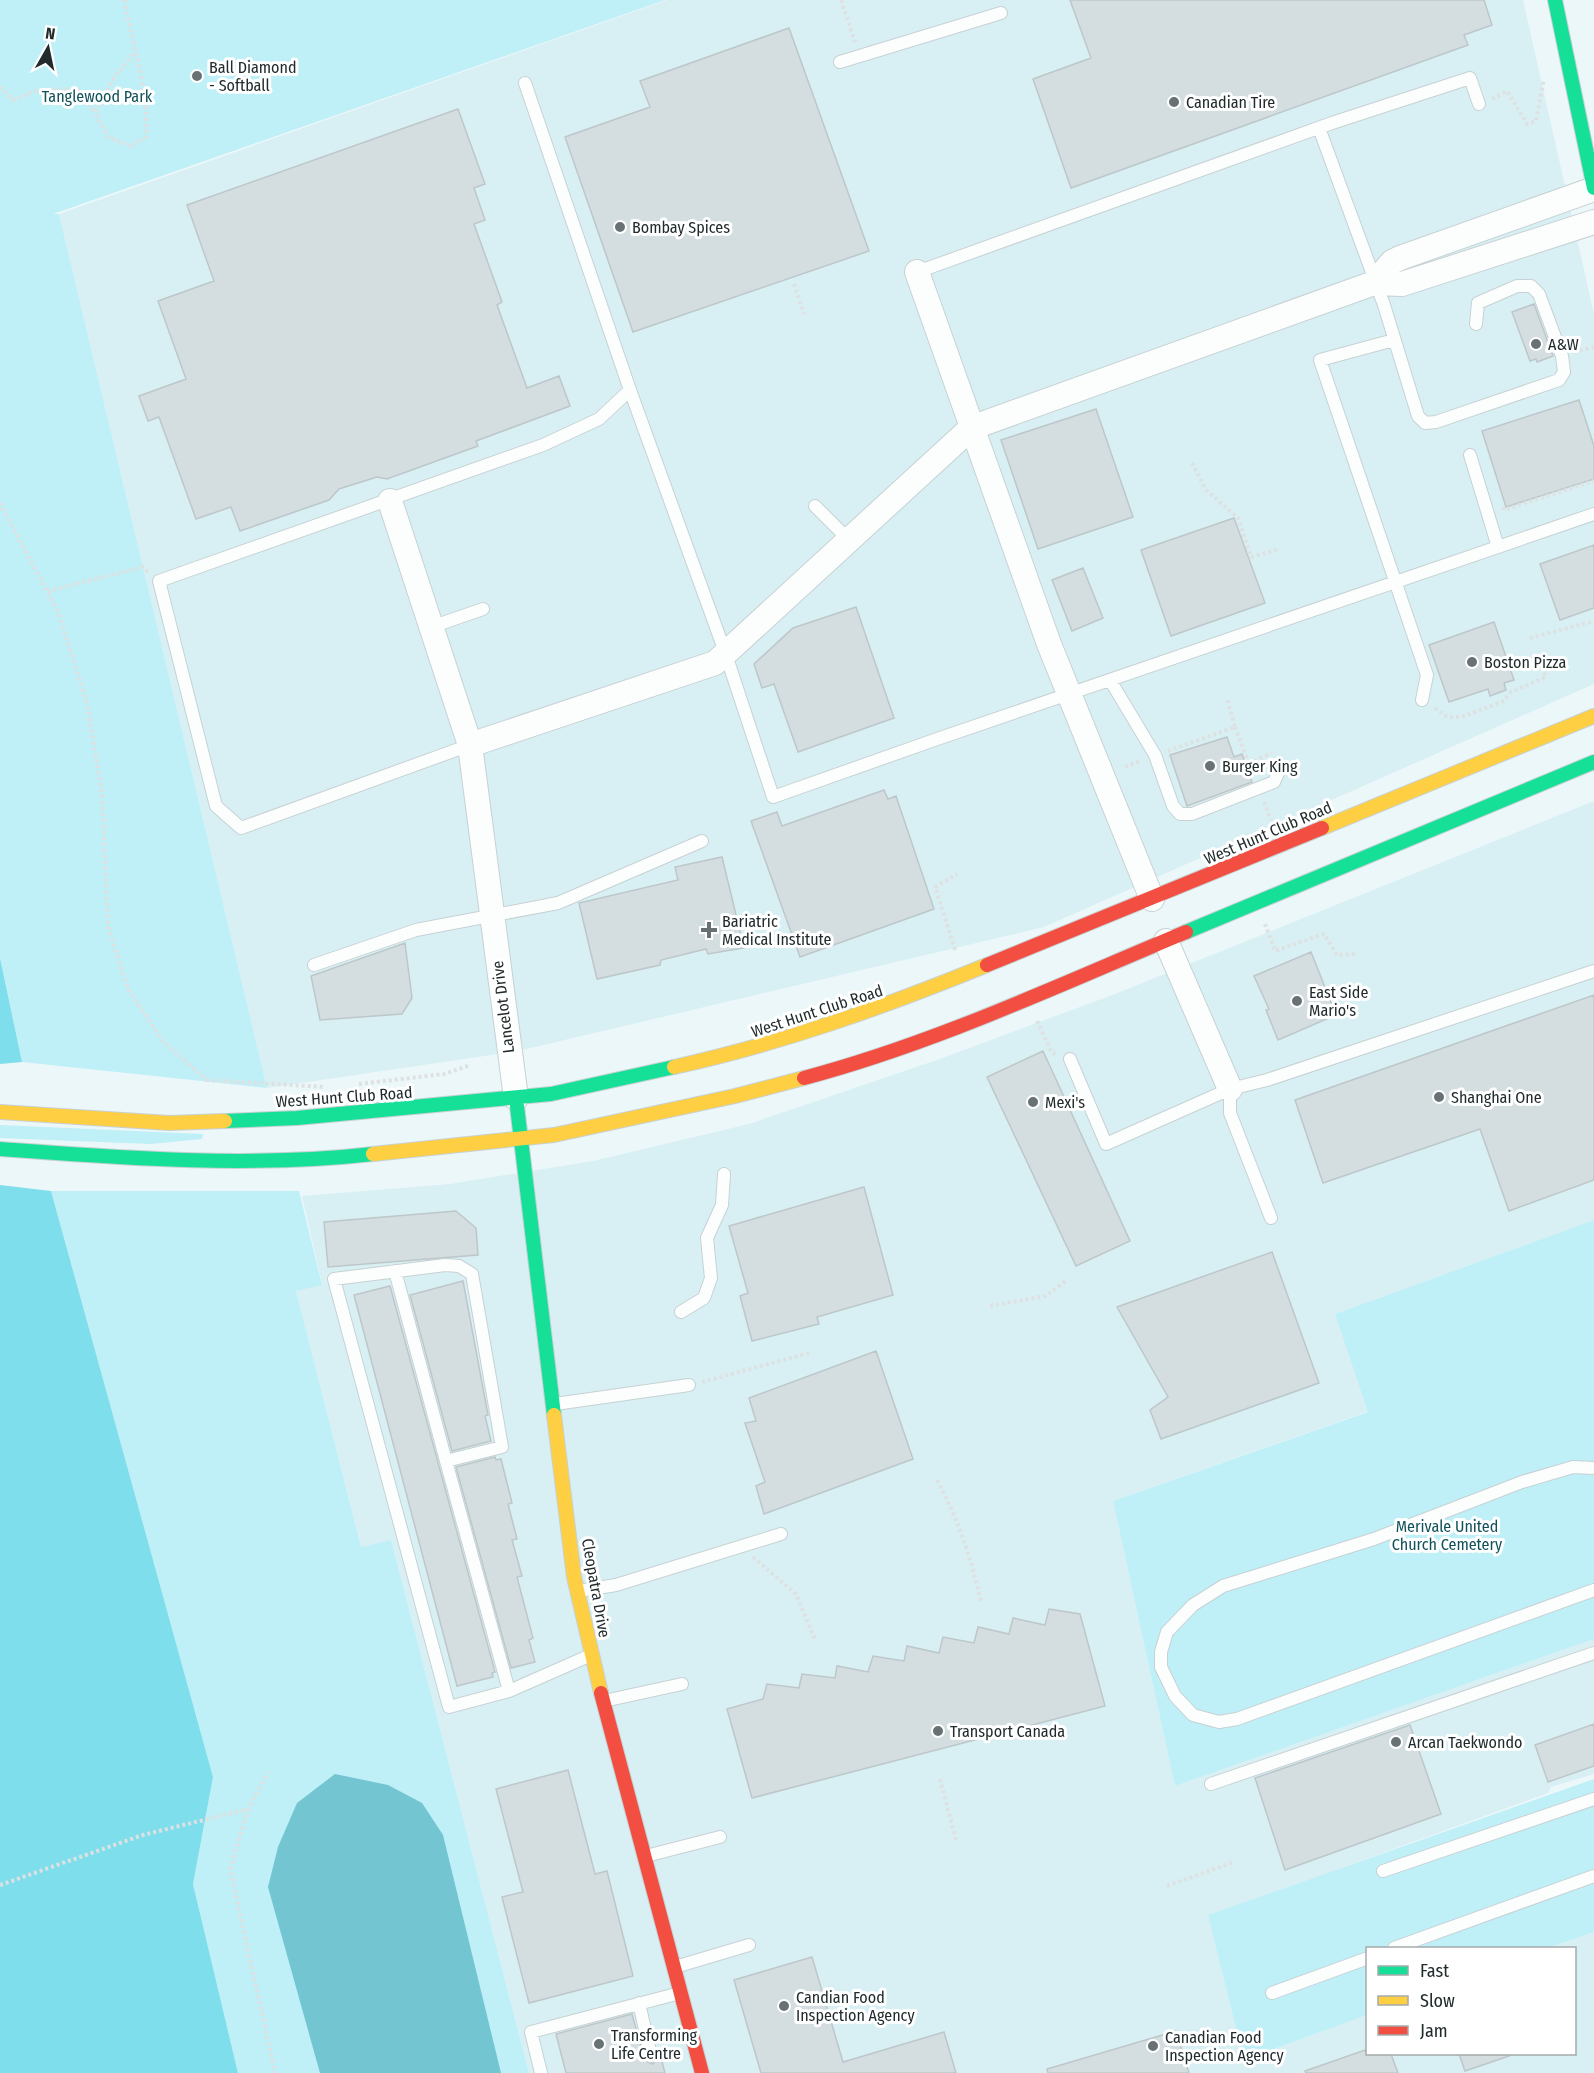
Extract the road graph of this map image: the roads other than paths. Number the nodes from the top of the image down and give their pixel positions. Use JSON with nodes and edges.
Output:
{"nodes":[{"id":1,"x":1555,"y":0,"type":"edge"},
{"id":2,"x":1001,"y":13,"type":"dead end"},
{"id":3,"x":840,"y":62,"type":"dead end"},
{"id":4,"x":525,"y":83,"type":"dead end"},
{"id":5,"x":1479,"y":104,"type":"road end"},
{"id":6,"x":1319,"y":128,"type":"junction"},
{"id":7,"x":1594,"y":188,"type":"edge"},
{"id":8,"x":1594,"y":222,"type":"edge"},
{"id":9,"x":917,"y":272,"type":"joint"},
{"id":10,"x":1374,"y":283,"type":"junction"},
{"id":11,"x":1476,"y":324,"type":"dead end"},
{"id":12,"x":1394,"y":340,"type":"junction"},
{"id":13,"x":630,"y":390,"type":"junction"},
{"id":14,"x":971,"y":428,"type":"junction"},
{"id":15,"x":1470,"y":455,"type":"dead end"},
{"id":16,"x":390,"y":501,"type":"junction"},
{"id":17,"x":815,"y":506,"type":"dead end"},
{"id":18,"x":1594,"y":514,"type":"edge"},
{"id":19,"x":849,"y":540,"type":"junction"},
{"id":20,"x":1498,"y":547,"type":"junction"},
{"id":21,"x":1395,"y":582,"type":"junction"},
{"id":22,"x":483,"y":609,"type":"dead end"},
{"id":23,"x":431,"y":627,"type":"junction"},
{"id":24,"x":725,"y":652,"type":"junction"},
{"id":25,"x":1110,"y":680,"type":"junction"},
{"id":26,"x":1068,"y":694,"type":"junction"},
{"id":27,"x":1422,"y":699,"type":"road end"},
{"id":28,"x":1593,"y":716,"type":"edge"},
{"id":29,"x":470,"y":745,"type":"junction"},
{"id":30,"x":1594,"y":762,"type":"edge"},
{"id":31,"x":1279,"y":771,"type":"dead end"},
{"id":32,"x":702,"y":841,"type":"dead end"},
{"id":33,"x":1154,"y":904,"type":"junction"},
{"id":34,"x":492,"y":915,"type":"junction"},
{"id":35,"x":1164,"y":935,"type":"junction"},
{"id":36,"x":314,"y":965,"type":"dead end"},
{"id":37,"x":1594,"y":971,"type":"edge"},
{"id":38,"x":1070,"y":1059,"type":"road end"},
{"id":39,"x":1230,"y":1089,"type":"junction"},
{"id":40,"x":516,"y":1098,"type":"junction"},
{"id":41,"x":0,"y":1112,"type":"edge"},
{"id":42,"x":521,"y":1138,"type":"junction"},
{"id":43,"x":0,"y":1149,"type":"edge"},
{"id":44,"x":724,"y":1174,"type":"dead end"},
{"id":45,"x":1271,"y":1218,"type":"dead end"},
{"id":46,"x":395,"y":1271,"type":"junction"},
{"id":47,"x":681,"y":1312,"type":"dead end"},
{"id":48,"x":689,"y":1385,"type":"road end"},
{"id":49,"x":554,"y":1404,"type":"junction"},
{"id":50,"x":446,"y":1461,"type":"junction"},
{"id":51,"x":1594,"y":1468,"type":"edge"},
{"id":52,"x":781,"y":1534,"type":"dead end"},
{"id":53,"x":1594,"y":1590,"type":"edge"},
{"id":54,"x":578,"y":1591,"type":"junction"},
{"id":55,"x":1594,"y":1653,"type":"edge"},
{"id":56,"x":592,"y":1654,"type":"junction"},
{"id":57,"x":682,"y":1684,"type":"dead end"},
{"id":58,"x":509,"y":1691,"type":"junction"},
{"id":59,"x":604,"y":1702,"type":"junction"},
{"id":60,"x":1211,"y":1784,"type":"dead end"},
{"id":61,"x":1594,"y":1799,"type":"edge"},
{"id":62,"x":720,"y":1837,"type":"dead end"},
{"id":63,"x":645,"y":1857,"type":"junction"},
{"id":64,"x":1383,"y":1871,"type":"dead end"},
{"id":65,"x":1594,"y":1876,"type":"edge"},
{"id":66,"x":749,"y":1945,"type":"dead end"},
{"id":67,"x":1397,"y":1947,"type":"edge"},
{"id":68,"x":1366,"y":1959,"type":"edge"},
{"id":69,"x":674,"y":1967,"type":"junction"},
{"id":70,"x":681,"y":1992,"type":"junction"},
{"id":71,"x":1272,"y":1993,"type":"dead end"},
{"id":72,"x":639,"y":2003,"type":"junction"},
{"id":73,"x":651,"y":2056,"type":"dead end"},
{"id":74,"x":541,"y":2073,"type":"edge"},
{"id":75,"x":702,"y":2073,"type":"edge"}],
"edges":[{"from":1,"to":7,"type":"main road"},
{"from":2,"to":3,"type":"lane"},
{"from":4,"to":13,"type":"lane"},
{"from":5,"to":6,"type":"lane"},
{"from":6,"to":9,"type":"lane"},
{"from":6,"to":10,"type":"lane"},
{"from":7,"to":10,"type":"street"},
{"from":8,"to":10,"type":"street"},
{"from":9,"to":14,"type":"street"},
{"from":10,"to":12,"type":"lane"},
{"from":10,"to":14,"type":"street"},
{"from":11,"to":12,"type":"lane"},
{"from":12,"to":21,"type":"lane"},
{"from":13,"to":16,"type":"lane"},
{"from":13,"to":24,"type":"lane"},
{"from":14,"to":19,"type":"street"},
{"from":14,"to":26,"type":"street"},
{"from":15,"to":20,"type":"lane"},
{"from":16,"to":23,"type":"street","name":"Lancelot Drive"},
{"from":16,"to":29,"type":"lane"},
{"from":17,"to":19,"type":"lane"},
{"from":18,"to":20,"type":"lane"},
{"from":19,"to":24,"type":"street"},
{"from":20,"to":21,"type":"lane"},
{"from":21,"to":25,"type":"lane"},
{"from":21,"to":27,"type":"lane"},
{"from":22,"to":23,"type":"lane"},
{"from":23,"to":29,"type":"street","name":"Lancelot Drive"},
{"from":24,"to":26,"type":"lane"},
{"from":24,"to":29,"type":"street"},
{"from":25,"to":26,"type":"lane"},
{"from":25,"to":31,"type":"lane"},
{"from":26,"to":33,"type":"street"},
{"from":28,"to":33,"type":"main road","name":"West Hunt Club Road"},
{"from":29,"to":34,"type":"street","name":"Lancelot Drive"},
{"from":30,"to":35,"type":"main road"},
{"from":32,"to":34,"type":"lane"},
{"from":33,"to":40,"type":"main road","name":"West Hunt Club Road"},
{"from":34,"to":36,"type":"lane"},
{"from":34,"to":40,"type":"street","name":"Lancelot Drive"},
{"from":35,"to":39,"type":"street"},
{"from":35,"to":42,"type":"main road"},
{"from":37,"to":39,"type":"lane"},
{"from":38,"to":39,"type":"lane"},
{"from":39,"to":45,"type":"lane"},
{"from":40,"to":41,"type":"main road","name":"West Hunt Club Road"},
{"from":40,"to":42,"type":"main road","name":"Cleopatra Drive"},
{"from":42,"to":43,"type":"main road"},
{"from":42,"to":49,"type":"main road","name":"Cleopatra Drive"},
{"from":44,"to":47,"type":"lane"},
{"from":46,"to":50,"type":"lane"},
{"from":46,"to":50,"type":"lane"},
{"from":46,"to":58,"type":"lane"},
{"from":48,"to":49,"type":"lane"},
{"from":49,"to":54,"type":"main road","name":"Cleopatra Drive"},
{"from":50,"to":58,"type":"lane"},
{"from":51,"to":53,"type":"lane"},
{"from":52,"to":54,"type":"lane"},
{"from":54,"to":56,"type":"main road","name":"Cleopatra Drive"},
{"from":55,"to":60,"type":"lane"},
{"from":56,"to":58,"type":"lane"},
{"from":56,"to":59,"type":"main road","name":"Cleopatra Drive"},
{"from":57,"to":59,"type":"lane"},
{"from":59,"to":63,"type":"main road","name":"Cleopatra Drive"},
{"from":61,"to":64,"type":"lane"},
{"from":62,"to":63,"type":"lane"},
{"from":63,"to":69,"type":"main road","name":"Cleopatra Drive"},
{"from":65,"to":67,"type":"lane"},
{"from":66,"to":69,"type":"lane"},
{"from":68,"to":71,"type":"lane"},
{"from":69,"to":70,"type":"main road","name":"Cleopatra Drive"},
{"from":70,"to":72,"type":"lane"},
{"from":70,"to":75,"type":"main road","name":"Cleopatra Drive"},
{"from":72,"to":73,"type":"lane"},
{"from":72,"to":74,"type":"lane"}]}
